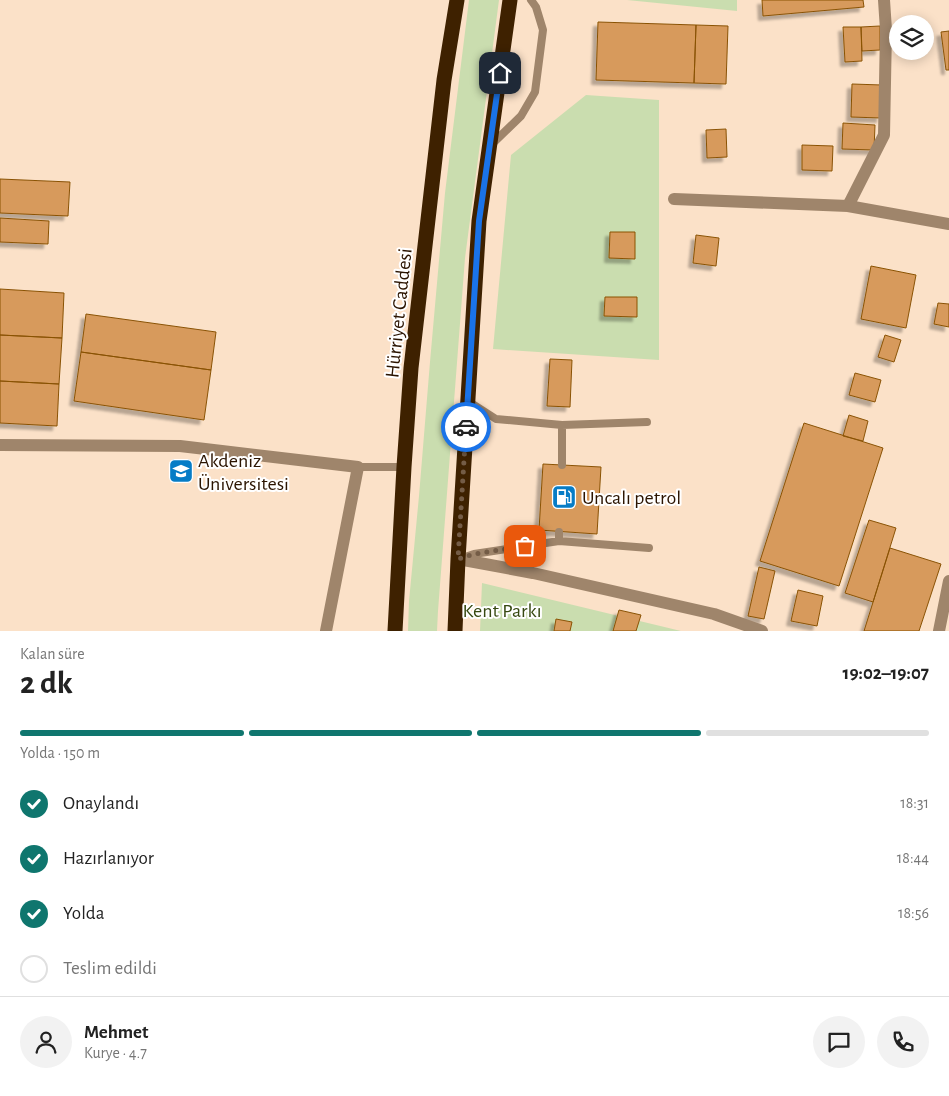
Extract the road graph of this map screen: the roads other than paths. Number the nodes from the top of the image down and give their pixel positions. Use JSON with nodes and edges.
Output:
{"nodes":[{"id":1,"x":457,"y":0,"type":"edge"},
{"id":2,"x":510,"y":0,"type":"edge"},
{"id":3,"x":531,"y":0,"type":"edge"},
{"id":4,"x":884,"y":0,"type":"edge"},
{"id":5,"x":490,"y":147,"type":"junction"},
{"id":6,"x":674,"y":199,"type":"dead end"},
{"id":7,"x":848,"y":206,"type":"junction"},
{"id":8,"x":949,"y":224,"type":"edge"},
{"id":9,"x":468,"y":400,"type":"junction"},
{"id":10,"x":647,"y":422,"type":"dead end"},
{"id":11,"x":562,"y":425,"type":"junction"},
{"id":12,"x":0,"y":445,"type":"edge"},
{"id":13,"x":562,"y":465,"type":"dead end"},
{"id":14,"x":358,"y":467,"type":"junction"},
{"id":15,"x":404,"y":467,"type":"junction"},
{"id":16,"x":559,"y":532,"type":"dead end"},
{"id":17,"x":559,"y":542,"type":"junction"},
{"id":18,"x":649,"y":548,"type":"dead end"},
{"id":19,"x":458,"y":559,"type":"junction"},
{"id":20,"x":949,"y":581,"type":"edge"},
{"id":21,"x":326,"y":631,"type":"edge"},
{"id":22,"x":395,"y":631,"type":"edge"},
{"id":23,"x":455,"y":631,"type":"edge"},
{"id":24,"x":762,"y":631,"type":"edge"},
{"id":25,"x":938,"y":631,"type":"edge"}],
"edges":[{"from":1,"to":15,"type":"highway","name":"Hürriyet Caddesi"},
{"from":2,"to":5,"type":"highway"},
{"from":3,"to":5,"type":"lane"},
{"from":4,"to":7,"type":"street"},
{"from":5,"to":9,"type":"highway"},
{"from":6,"to":7,"type":"street"},
{"from":7,"to":8,"type":"street"},
{"from":9,"to":11,"type":"lane"},
{"from":9,"to":19,"type":"highway"},
{"from":10,"to":11,"type":"lane"},
{"from":11,"to":13,"type":"lane"},
{"from":12,"to":14,"type":"street"},
{"from":14,"to":15,"type":"lane"},
{"from":14,"to":21,"type":"street"},
{"from":15,"to":22,"type":"highway","name":"Hürriyet Caddesi"},
{"from":16,"to":17,"type":"lane"},
{"from":17,"to":18,"type":"lane"},
{"from":17,"to":19,"type":"lane"},
{"from":19,"to":23,"type":"highway"},
{"from":19,"to":24,"type":"street"},
{"from":20,"to":25,"type":"street"}]}
